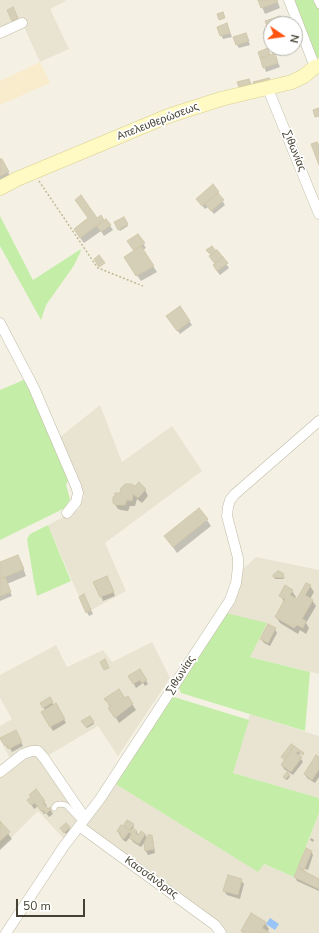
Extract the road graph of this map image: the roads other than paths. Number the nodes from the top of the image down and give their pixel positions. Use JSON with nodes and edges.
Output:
{"nodes":[{"id":1,"x":289,"y":0,"type":"edge"},
{"id":2,"x":316,"y":0,"type":"edge"},
{"id":3,"x":319,"y":6,"type":"edge"},
{"id":4,"x":22,"y":23,"type":"dead end"},
{"id":5,"x":0,"y":33,"type":"edge"},
{"id":6,"x":317,"y":66,"type":"edge"},
{"id":7,"x":268,"y":89,"type":"junction"},
{"id":8,"x":0,"y":188,"type":"edge"},
{"id":9,"x":319,"y":214,"type":"edge"},
{"id":10,"x":0,"y":323,"type":"edge"},
{"id":11,"x":319,"y":421,"type":"edge"},
{"id":12,"x":67,"y":513,"type":"dead end"},
{"id":13,"x":0,"y":772,"type":"edge"},
{"id":14,"x":54,"y":808,"type":"dead end"},
{"id":15,"x":82,"y":822,"type":"junction"},
{"id":16,"x":6,"y":933,"type":"edge"},
{"id":17,"x":221,"y":933,"type":"edge"}],
"edges":[{"from":1,"to":6,"type":"street"},
{"from":2,"to":3,"type":"lane"},
{"from":4,"to":5,"type":"street"},
{"from":6,"to":7,"type":"street","name":"Απελευθερώσεως"},
{"from":7,"to":8,"type":"street","name":"Απελευθερώσεως"},
{"from":7,"to":9,"type":"street","name":"Σιθωνίας"},
{"from":10,"to":12,"type":"street"},
{"from":11,"to":15,"type":"street","name":"Σιθωνίας"},
{"from":13,"to":15,"type":"street","name":"Κασσάνδρας"},
{"from":14,"to":15,"type":"lane"},
{"from":15,"to":16,"type":"street","name":"Σιθωνίας"},
{"from":15,"to":17,"type":"street","name":"Κασσάνδρας"}]}
